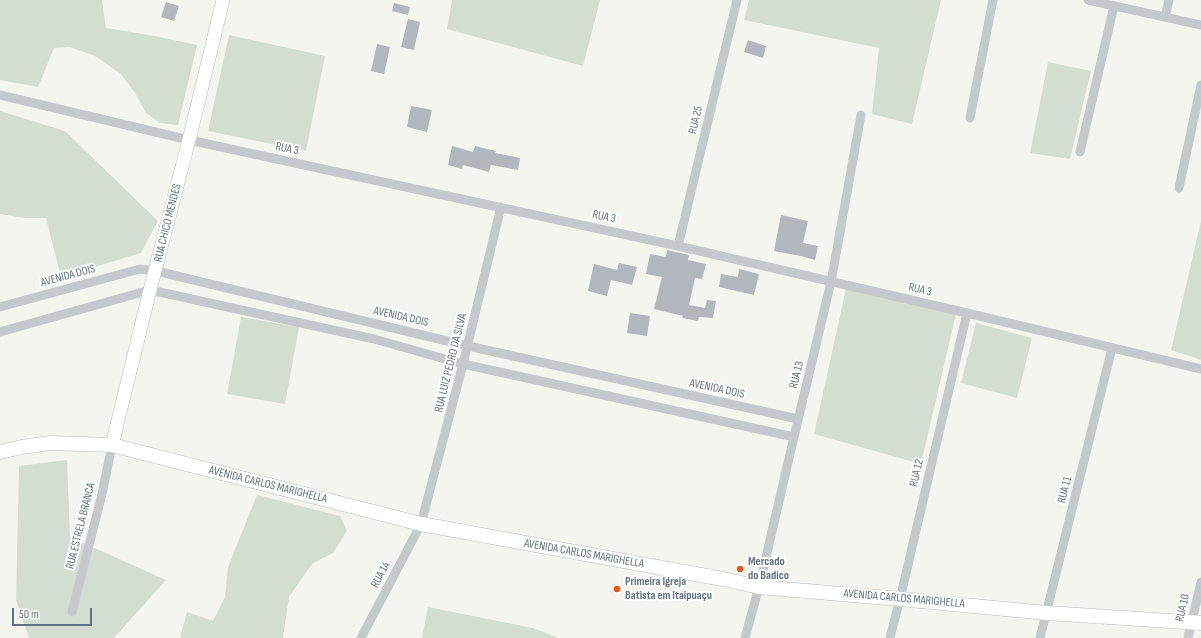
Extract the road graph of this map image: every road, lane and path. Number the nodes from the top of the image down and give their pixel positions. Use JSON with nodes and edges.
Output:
{"nodes":[{"id":1,"x":223,"y":0,"type":"edge"},
{"id":2,"x":737,"y":0,"type":"edge"},
{"id":3,"x":993,"y":0,"type":"edge"},
{"id":4,"x":1088,"y":0,"type":"edge"},
{"id":5,"x":1168,"y":0,"type":"edge"},
{"id":6,"x":1114,"y":6,"type":"junction"},
{"id":7,"x":1165,"y":17,"type":"junction"},
{"id":8,"x":1201,"y":25,"type":"edge"},
{"id":9,"x":1201,"y":85,"type":"edge"},
{"id":10,"x":0,"y":95,"type":"edge"},
{"id":11,"x":861,"y":115,"type":"dead end"},
{"id":12,"x":970,"y":118,"type":"dead end"},
{"id":13,"x":189,"y":140,"type":"junction"},
{"id":14,"x":1080,"y":152,"type":"dead end"},
{"id":15,"x":1179,"y":188,"type":"dead end"},
{"id":16,"x":501,"y":207,"type":"junction"},
{"id":17,"x":678,"y":246,"type":"junction"},
{"id":18,"x":156,"y":271,"type":"junction"},
{"id":19,"x":831,"y":282,"type":"junction"},
{"id":20,"x":150,"y":290,"type":"junction"},
{"id":21,"x":0,"y":307,"type":"edge"},
{"id":22,"x":967,"y":313,"type":"junction"},
{"id":23,"x":0,"y":332,"type":"edge"},
{"id":24,"x":468,"y":346,"type":"junction"},
{"id":25,"x":1112,"y":348,"type":"junction"},
{"id":26,"x":463,"y":364,"type":"junction"},
{"id":27,"x":1201,"y":369,"type":"edge"},
{"id":28,"x":798,"y":419,"type":"junction"},
{"id":29,"x":794,"y":437,"type":"junction"},
{"id":30,"x":112,"y":445,"type":"junction"},
{"id":31,"x":0,"y":452,"type":"edge"},
{"id":32,"x":421,"y":524,"type":"junction"},
{"id":33,"x":1201,"y":582,"type":"edge"},
{"id":34,"x":759,"y":587,"type":"junction"},
{"id":35,"x":900,"y":599,"type":"junction"},
{"id":36,"x":72,"y":612,"type":"dead end"},
{"id":37,"x":1047,"y":613,"type":"junction"},
{"id":38,"x":1196,"y":623,"type":"edge"},
{"id":39,"x":361,"y":638,"type":"edge"},
{"id":40,"x":745,"y":638,"type":"edge"},
{"id":41,"x":890,"y":638,"type":"edge"},
{"id":42,"x":1040,"y":638,"type":"edge"},
{"id":43,"x":1188,"y":638,"type":"edge"}],
"edges":[{"from":1,"to":13,"type":"main road","name":"RUA CHICO MENDES"},
{"from":2,"to":17,"type":"street","name":"RUA 25"},
{"from":3,"to":12,"type":"street"},
{"from":4,"to":6,"type":"street"},
{"from":5,"to":7,"type":"street"},
{"from":6,"to":7,"type":"street"},
{"from":6,"to":14,"type":"street"},
{"from":7,"to":8,"type":"street"},
{"from":9,"to":15,"type":"street"},
{"from":10,"to":13,"type":"street","name":"RUA 3"},
{"from":11,"to":19,"type":"street","name":"RUA 13"},
{"from":13,"to":16,"type":"street","name":"RUA 3"},
{"from":13,"to":18,"type":"main road","name":"RUA CHICO MENDES"},
{"from":16,"to":17,"type":"street","name":"RUA 3"},
{"from":16,"to":24,"type":"street","name":"RUA LUIZ PEDRO DA SILVA"},
{"from":17,"to":19,"type":"street","name":"RUA 3"},
{"from":18,"to":20,"type":"main road","name":"RUA CHICO MENDES"},
{"from":18,"to":21,"type":"street","name":"AVENIDA DOIS"},
{"from":18,"to":24,"type":"street","name":"AVENIDA DOIS"},
{"from":19,"to":22,"type":"street","name":"RUA 3"},
{"from":19,"to":28,"type":"street","name":"RUA 13"},
{"from":20,"to":23,"type":"street"},
{"from":20,"to":26,"type":"street"},
{"from":20,"to":30,"type":"main road","name":"RUA CHICO MENDES"},
{"from":22,"to":25,"type":"street","name":"RUA 3"},
{"from":22,"to":35,"type":"street","name":"RUA 12"},
{"from":24,"to":26,"type":"street","name":"RUA LUIZ PEDRO DA SILVA"},
{"from":24,"to":28,"type":"street","name":"AVENIDA DOIS"},
{"from":25,"to":27,"type":"street","name":"RUA 3"},
{"from":25,"to":37,"type":"street","name":"RUA 11"},
{"from":26,"to":29,"type":"street"},
{"from":26,"to":32,"type":"street","name":"RUA LUIZ PEDRO DA SILVA"},
{"from":28,"to":29,"type":"street","name":"RUA 13"},
{"from":29,"to":34,"type":"street","name":"RUA 13"},
{"from":30,"to":31,"type":"main road","name":"AVENIDA CARLOS MARIGHELLA"},
{"from":30,"to":32,"type":"main road","name":"AVENIDA CARLOS MARIGHELLA"},
{"from":30,"to":36,"type":"street","name":"RUA ESTRELA BRANCA"},
{"from":32,"to":34,"type":"main road","name":"AVENIDA CARLOS MARIGHELLA"},
{"from":32,"to":39,"type":"street","name":"RUA 14"},
{"from":33,"to":38,"type":"street","name":"RUA 10"},
{"from":34,"to":35,"type":"main road","name":"AVENIDA CARLOS MARIGHELLA"},
{"from":34,"to":40,"type":"street","name":"RUA 13"},
{"from":35,"to":37,"type":"main road","name":"AVENIDA CARLOS MARIGHELLA"},
{"from":35,"to":41,"type":"street","name":"RUA 12"},
{"from":37,"to":38,"type":"main road","name":"AVENIDA CARLOS MARIGHELLA"},
{"from":37,"to":42,"type":"street","name":"RUA 11"},
{"from":38,"to":43,"type":"street","name":"RUA 10"}]}
